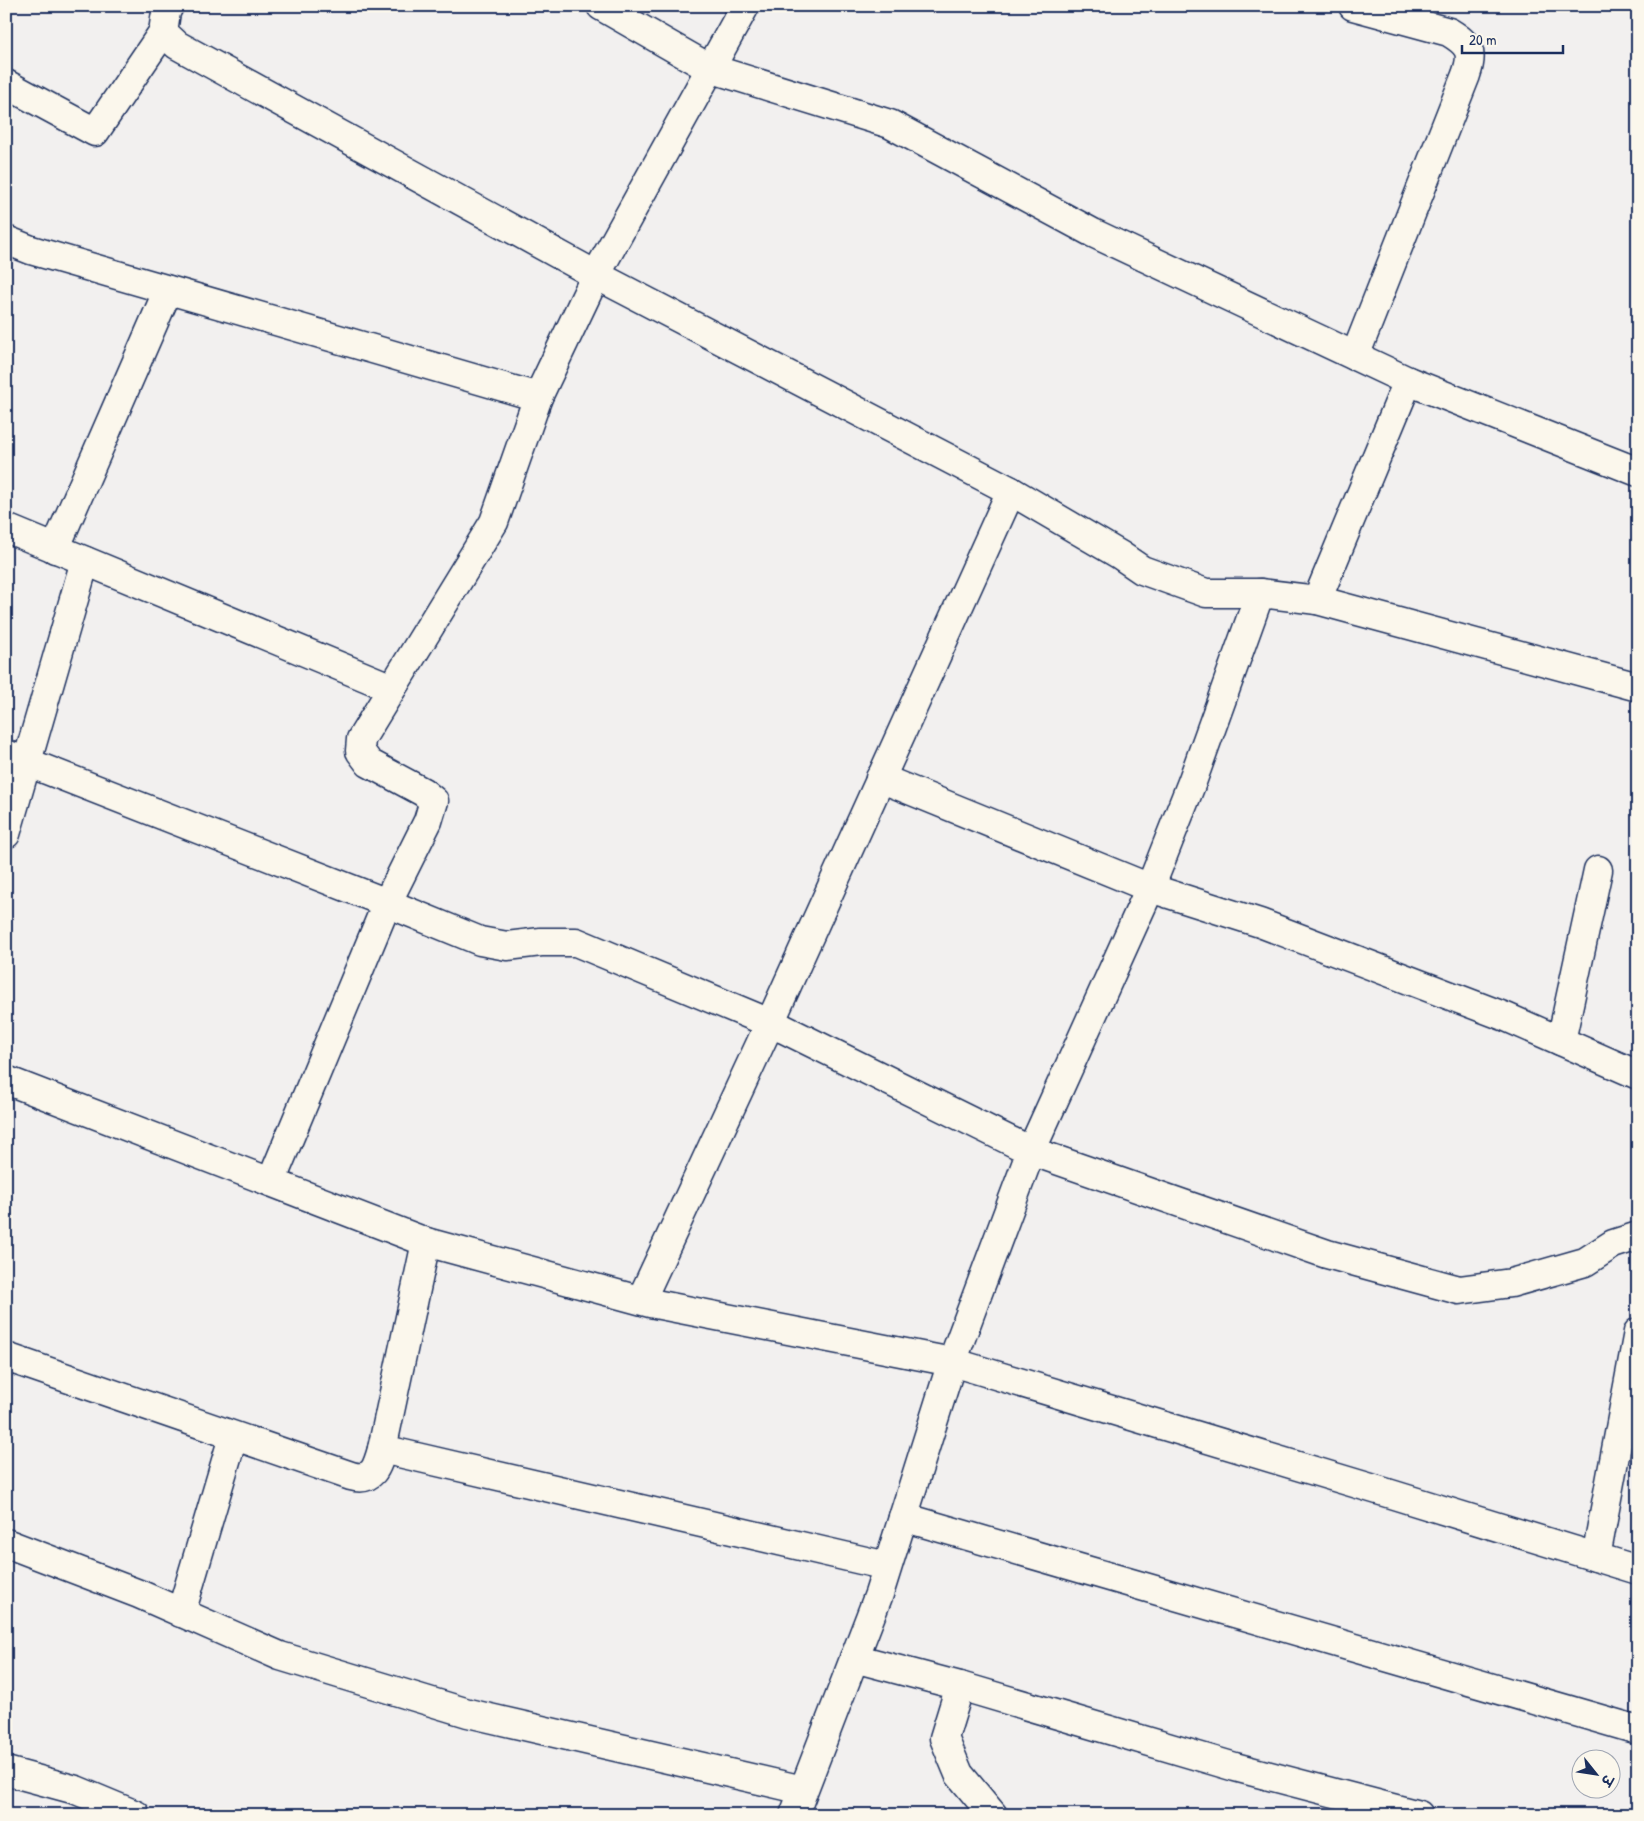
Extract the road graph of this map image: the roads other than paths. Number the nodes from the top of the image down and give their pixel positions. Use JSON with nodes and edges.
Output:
{"nodes":[{"id":1,"x":601,"y":6,"type":"edge"},
{"id":2,"x":744,"y":6,"type":"edge"},
{"id":3,"x":1353,"y":6,"type":"edge"},
{"id":4,"x":166,"y":19,"type":"edge"},
{"id":5,"x":709,"y":68,"type":"junction"},
{"id":6,"x":6,"y":84,"type":"edge"},
{"id":7,"x":6,"y":240,"type":"edge"},
{"id":8,"x":596,"y":275,"type":"junction"},
{"id":9,"x":168,"y":290,"type":"junction"},
{"id":10,"x":1355,"y":356,"type":"junction"},
{"id":11,"x":1408,"y":381,"type":"junction"},
{"id":12,"x":538,"y":397,"type":"junction"},
{"id":13,"x":1638,"y":472,"type":"edge"},
{"id":14,"x":1011,"y":491,"type":"junction"},
{"id":15,"x":6,"y":528,"type":"edge"},
{"id":16,"x":56,"y":549,"type":"junction"},
{"id":17,"x":85,"y":561,"type":"junction"},
{"id":18,"x":1260,"y":593,"type":"junction"},
{"id":19,"x":1318,"y":600,"type":"junction"},
{"id":20,"x":1638,"y":687,"type":"edge"},
{"id":21,"x":392,"y":688,"type":"junction"},
{"id":22,"x":17,"y":757,"type":"edge"},
{"id":23,"x":880,"y":778,"type":"junction"},
{"id":24,"x":6,"y":834,"type":"edge"},
{"id":25,"x":1598,"y":870,"type":"dead end"},
{"id":26,"x":1150,"y":888,"type":"junction"},
{"id":27,"x":387,"y":903,"type":"junction"},
{"id":28,"x":770,"y":1023,"type":"junction"},
{"id":29,"x":1560,"y":1041,"type":"junction"},
{"id":30,"x":1638,"y":1075,"type":"edge"},
{"id":31,"x":6,"y":1080,"type":"edge"},
{"id":32,"x":1031,"y":1151,"type":"junction"},
{"id":33,"x":271,"y":1182,"type":"junction"},
{"id":34,"x":1638,"y":1236,"type":"edge"},
{"id":35,"x":426,"y":1242,"type":"junction"},
{"id":36,"x":641,"y":1300,"type":"junction"},
{"id":37,"x":1638,"y":1332,"type":"edge"},
{"id":38,"x":6,"y":1357,"type":"edge"},
{"id":39,"x":952,"y":1362,"type":"junction"},
{"id":40,"x":233,"y":1437,"type":"junction"},
{"id":41,"x":382,"y":1449,"type":"junction"},
{"id":42,"x":903,"y":1517,"type":"junction"},
{"id":43,"x":6,"y":1543,"type":"edge"},
{"id":44,"x":1596,"y":1557,"type":"junction"},
{"id":45,"x":887,"y":1566,"type":"junction"},
{"id":46,"x":1638,"y":1570,"type":"edge"},
{"id":47,"x":181,"y":1613,"type":"junction"},
{"id":48,"x":854,"y":1658,"type":"junction"},
{"id":49,"x":960,"y":1686,"type":"junction"},
{"id":50,"x":1638,"y":1730,"type":"edge"},
{"id":51,"x":6,"y":1771,"type":"edge"},
{"id":52,"x":803,"y":1790,"type":"junction"},
{"id":53,"x":136,"y":1815,"type":"edge"},
{"id":54,"x":794,"y":1815,"type":"edge"},
{"id":55,"x":993,"y":1815,"type":"edge"},
{"id":56,"x":1419,"y":1815,"type":"edge"}],
"edges":[{"from":1,"to":5,"type":"street"},
{"from":2,"to":5,"type":"street"},
{"from":3,"to":10,"type":"street"},
{"from":4,"to":6,"type":"street"},
{"from":4,"to":8,"type":"street"},
{"from":5,"to":8,"type":"street"},
{"from":5,"to":10,"type":"street"},
{"from":7,"to":9,"type":"street"},
{"from":8,"to":12,"type":"street"},
{"from":8,"to":14,"type":"street"},
{"from":9,"to":12,"type":"street"},
{"from":9,"to":16,"type":"street"},
{"from":10,"to":11,"type":"street"},
{"from":11,"to":13,"type":"street"},
{"from":11,"to":19,"type":"street"},
{"from":12,"to":21,"type":"street"},
{"from":14,"to":18,"type":"street"},
{"from":14,"to":23,"type":"street"},
{"from":15,"to":16,"type":"street"},
{"from":16,"to":17,"type":"street"},
{"from":17,"to":21,"type":"street"},
{"from":17,"to":22,"type":"street"},
{"from":18,"to":19,"type":"street"},
{"from":18,"to":26,"type":"street"},
{"from":19,"to":20,"type":"street"},
{"from":21,"to":27,"type":"street"},
{"from":22,"to":24,"type":"street"},
{"from":22,"to":27,"type":"street"},
{"from":23,"to":26,"type":"street"},
{"from":23,"to":28,"type":"street"},
{"from":25,"to":29,"type":"street"},
{"from":26,"to":29,"type":"street"},
{"from":26,"to":32,"type":"street"},
{"from":27,"to":28,"type":"street"},
{"from":27,"to":33,"type":"street"},
{"from":28,"to":32,"type":"street"},
{"from":28,"to":36,"type":"street"},
{"from":29,"to":30,"type":"street"},
{"from":31,"to":33,"type":"street"},
{"from":32,"to":34,"type":"street"},
{"from":32,"to":39,"type":"street"},
{"from":33,"to":35,"type":"street"},
{"from":35,"to":36,"type":"street"},
{"from":35,"to":41,"type":"street"},
{"from":36,"to":39,"type":"street"},
{"from":37,"to":44,"type":"street"},
{"from":38,"to":40,"type":"street"},
{"from":39,"to":42,"type":"street"},
{"from":39,"to":44,"type":"street"},
{"from":40,"to":41,"type":"street"},
{"from":40,"to":47,"type":"street"},
{"from":41,"to":45,"type":"street"},
{"from":42,"to":45,"type":"street"},
{"from":42,"to":50,"type":"street"},
{"from":43,"to":47,"type":"street"},
{"from":44,"to":46,"type":"street"},
{"from":45,"to":48,"type":"street"},
{"from":47,"to":52,"type":"street"},
{"from":48,"to":49,"type":"street"},
{"from":48,"to":52,"type":"street"},
{"from":49,"to":55,"type":"street"},
{"from":49,"to":56,"type":"street"},
{"from":51,"to":53,"type":"street"},
{"from":52,"to":54,"type":"street"}]}
